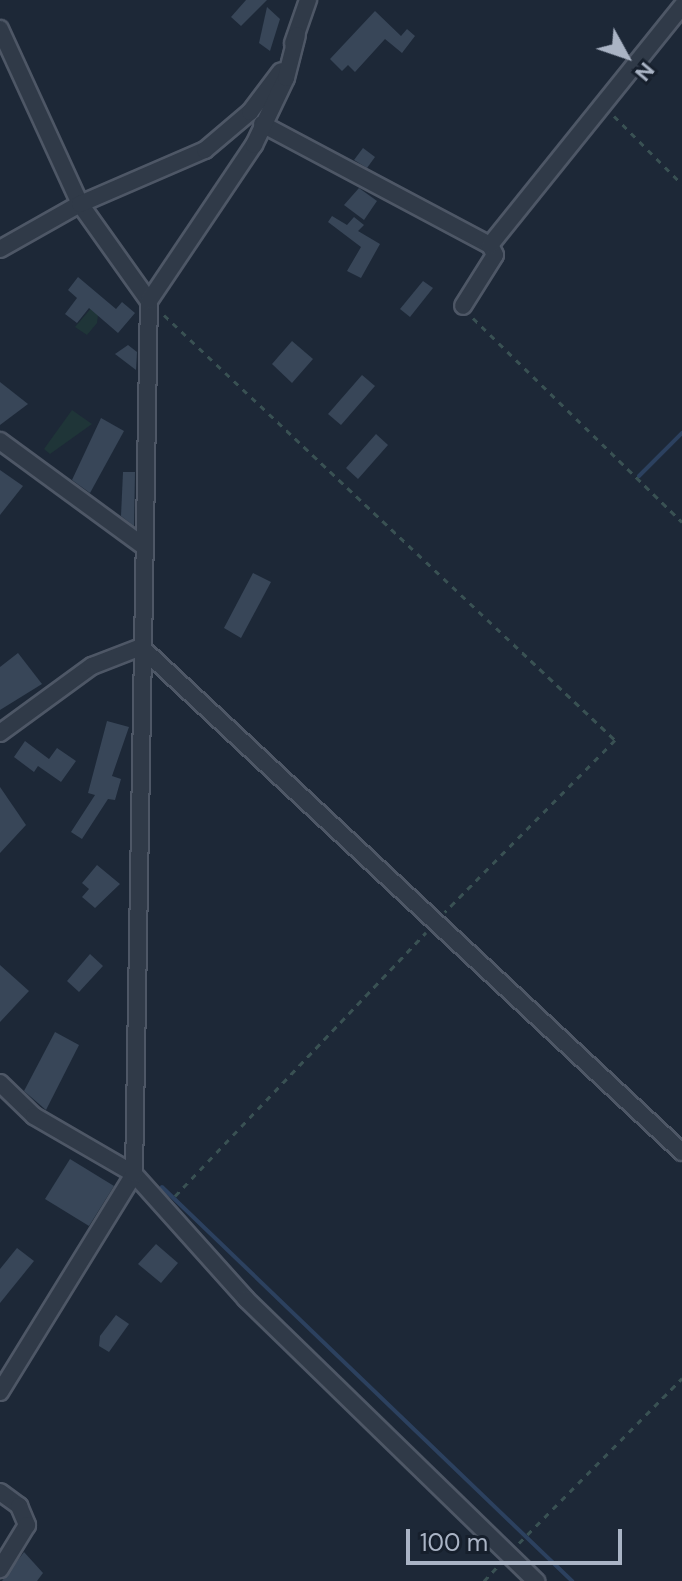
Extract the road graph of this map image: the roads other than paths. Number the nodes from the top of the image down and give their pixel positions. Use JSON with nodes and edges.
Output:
{"nodes":[{"id":1,"x":308,"y":0,"type":"edge"},
{"id":2,"x":682,"y":6,"type":"edge"},
{"id":3,"x":0,"y":29,"type":"edge"},
{"id":4,"x":297,"y":35,"type":"junction"},
{"id":5,"x":262,"y":124,"type":"junction"},
{"id":6,"x":80,"y":204,"type":"junction"},
{"id":7,"x":490,"y":245,"type":"junction"},
{"id":8,"x":0,"y":249,"type":"edge"},
{"id":9,"x":149,"y":301,"type":"junction"},
{"id":10,"x":463,"y":306,"type":"road end"},
{"id":11,"x":0,"y":441,"type":"edge"},
{"id":12,"x":142,"y":545,"type":"junction"},
{"id":13,"x":141,"y":647,"type":"junction"},
{"id":14,"x":0,"y":733,"type":"edge"},
{"id":15,"x":0,"y":1083,"type":"edge"},
{"id":16,"x":682,"y":1152,"type":"edge"},
{"id":17,"x":134,"y":1174,"type":"junction"},
{"id":18,"x":0,"y":1392,"type":"edge"},
{"id":19,"x":0,"y":1492,"type":"edge"},
{"id":20,"x":0,"y":1569,"type":"edge"},
{"id":21,"x":536,"y":1581,"type":"edge"}],
"edges":[{"from":1,"to":4,"type":"street"},
{"from":2,"to":7,"type":"street"},
{"from":3,"to":6,"type":"street"},
{"from":4,"to":5,"type":"street"},
{"from":4,"to":6,"type":"street"},
{"from":5,"to":7,"type":"street"},
{"from":5,"to":9,"type":"street"},
{"from":6,"to":8,"type":"street"},
{"from":6,"to":9,"type":"street"},
{"from":7,"to":10,"type":"street"},
{"from":9,"to":12,"type":"street"},
{"from":11,"to":12,"type":"street"},
{"from":12,"to":13,"type":"street"},
{"from":13,"to":14,"type":"street"},
{"from":13,"to":16,"type":"street"},
{"from":13,"to":17,"type":"street"},
{"from":15,"to":17,"type":"street"},
{"from":17,"to":18,"type":"street"},
{"from":17,"to":21,"type":"street"},
{"from":19,"to":20,"type":"street"}]}
